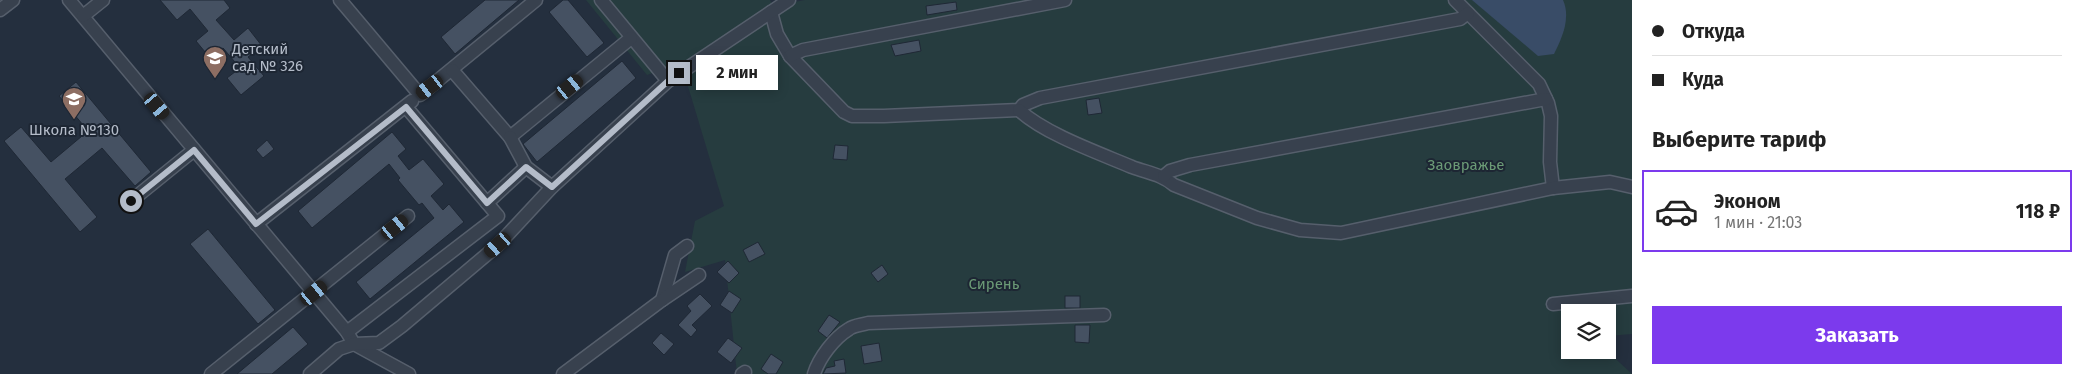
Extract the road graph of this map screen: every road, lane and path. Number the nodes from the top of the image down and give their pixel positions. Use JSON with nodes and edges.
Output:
{"nodes":[{"id":1,"x":13,"y":0,"type":"edge"},
{"id":2,"x":69,"y":0,"type":"edge"},
{"id":3,"x":103,"y":0,"type":"edge"},
{"id":4,"x":340,"y":0,"type":"edge"},
{"id":5,"x":536,"y":0,"type":"edge"},
{"id":6,"x":601,"y":0,"type":"edge"},
{"id":7,"x":788,"y":0,"type":"edge"},
{"id":8,"x":1065,"y":0,"type":"edge"},
{"id":9,"x":1455,"y":0,"type":"edge"},
{"id":10,"x":0,"y":10,"type":"edge"},
{"id":11,"x":772,"y":12,"type":"junction"},
{"id":12,"x":1468,"y":13,"type":"junction"},
{"id":13,"x":82,"y":16,"type":"junction"},
{"id":14,"x":631,"y":38,"type":"junction"},
{"id":15,"x":790,"y":56,"type":"junction"},
{"id":16,"x":452,"y":70,"type":"junction"},
{"id":17,"x":668,"y":81,"type":"junction"},
{"id":18,"x":420,"y":95,"type":"junction"},
{"id":19,"x":1546,"y":99,"type":"junction"},
{"id":20,"x":406,"y":107,"type":"junction"},
{"id":21,"x":1019,"y":110,"type":"junction"},
{"id":22,"x":510,"y":137,"type":"junction"},
{"id":23,"x":194,"y":150,"type":"junction"},
{"id":24,"x":526,"y":167,"type":"junction"},
{"id":25,"x":1164,"y":176,"type":"junction"},
{"id":26,"x":552,"y":187,"type":"junction"},
{"id":27,"x":1632,"y":187,"type":"edge"},
{"id":28,"x":1553,"y":188,"type":"junction"},
{"id":29,"x":131,"y":201,"type":"dead end"},
{"id":30,"x":487,"y":203,"type":"junction"},
{"id":31,"x":408,"y":216,"type":"dead end"},
{"id":32,"x":256,"y":224,"type":"junction"},
{"id":33,"x":687,"y":246,"type":"dead end"},
{"id":34,"x":699,"y":275,"type":"dead end"},
{"id":35,"x":314,"y":293,"type":"junction"},
{"id":36,"x":1632,"y":296,"type":"edge"},
{"id":37,"x":662,"y":300,"type":"junction"},
{"id":38,"x":1553,"y":304,"type":"dead end"},
{"id":39,"x":1104,"y":315,"type":"dead end"},
{"id":40,"x":347,"y":332,"type":"junction"},
{"id":41,"x":354,"y":344,"type":"junction"},
{"id":42,"x":211,"y":374,"type":"edge"},
{"id":43,"x":310,"y":374,"type":"edge"},
{"id":44,"x":409,"y":374,"type":"edge"},
{"id":45,"x":563,"y":374,"type":"edge"},
{"id":46,"x":814,"y":374,"type":"edge"}],
"edges":[{"from":1,"to":10,"type":"street"},
{"from":2,"to":13,"type":"street"},
{"from":3,"to":13,"type":"street"},
{"from":4,"to":18,"type":"street"},
{"from":5,"to":16,"type":"street"},
{"from":6,"to":14,"type":"street"},
{"from":7,"to":11,"type":"street"},
{"from":8,"to":15,"type":"street"},
{"from":9,"to":12,"type":"street"},
{"from":11,"to":15,"type":"street"},
{"from":11,"to":17,"type":"street"},
{"from":12,"to":19,"type":"street"},
{"from":12,"to":21,"type":"street"},
{"from":13,"to":23,"type":"street"},
{"from":14,"to":17,"type":"street"},
{"from":14,"to":22,"type":"street"},
{"from":15,"to":21,"type":"street"},
{"from":16,"to":18,"type":"street"},
{"from":16,"to":22,"type":"street"},
{"from":17,"to":26,"type":"street"},
{"from":18,"to":20,"type":"street"},
{"from":19,"to":25,"type":"street"},
{"from":19,"to":28,"type":"street"},
{"from":20,"to":30,"type":"street"},
{"from":20,"to":32,"type":"street"},
{"from":21,"to":25,"type":"street"},
{"from":22,"to":24,"type":"street"},
{"from":23,"to":29,"type":"street"},
{"from":23,"to":32,"type":"street"},
{"from":24,"to":26,"type":"street"},
{"from":24,"to":30,"type":"street"},
{"from":25,"to":28,"type":"street"},
{"from":26,"to":41,"type":"street"},
{"from":27,"to":28,"type":"street"},
{"from":30,"to":40,"type":"street"},
{"from":31,"to":35,"type":"street"},
{"from":32,"to":35,"type":"street"},
{"from":33,"to":37,"type":"street"},
{"from":34,"to":37,"type":"street"},
{"from":35,"to":40,"type":"street"},
{"from":35,"to":42,"type":"street"},
{"from":36,"to":38,"type":"street"},
{"from":37,"to":45,"type":"street"},
{"from":39,"to":46,"type":"street"},
{"from":40,"to":41,"type":"street"},
{"from":41,"to":43,"type":"street"},
{"from":41,"to":44,"type":"street"}]}
